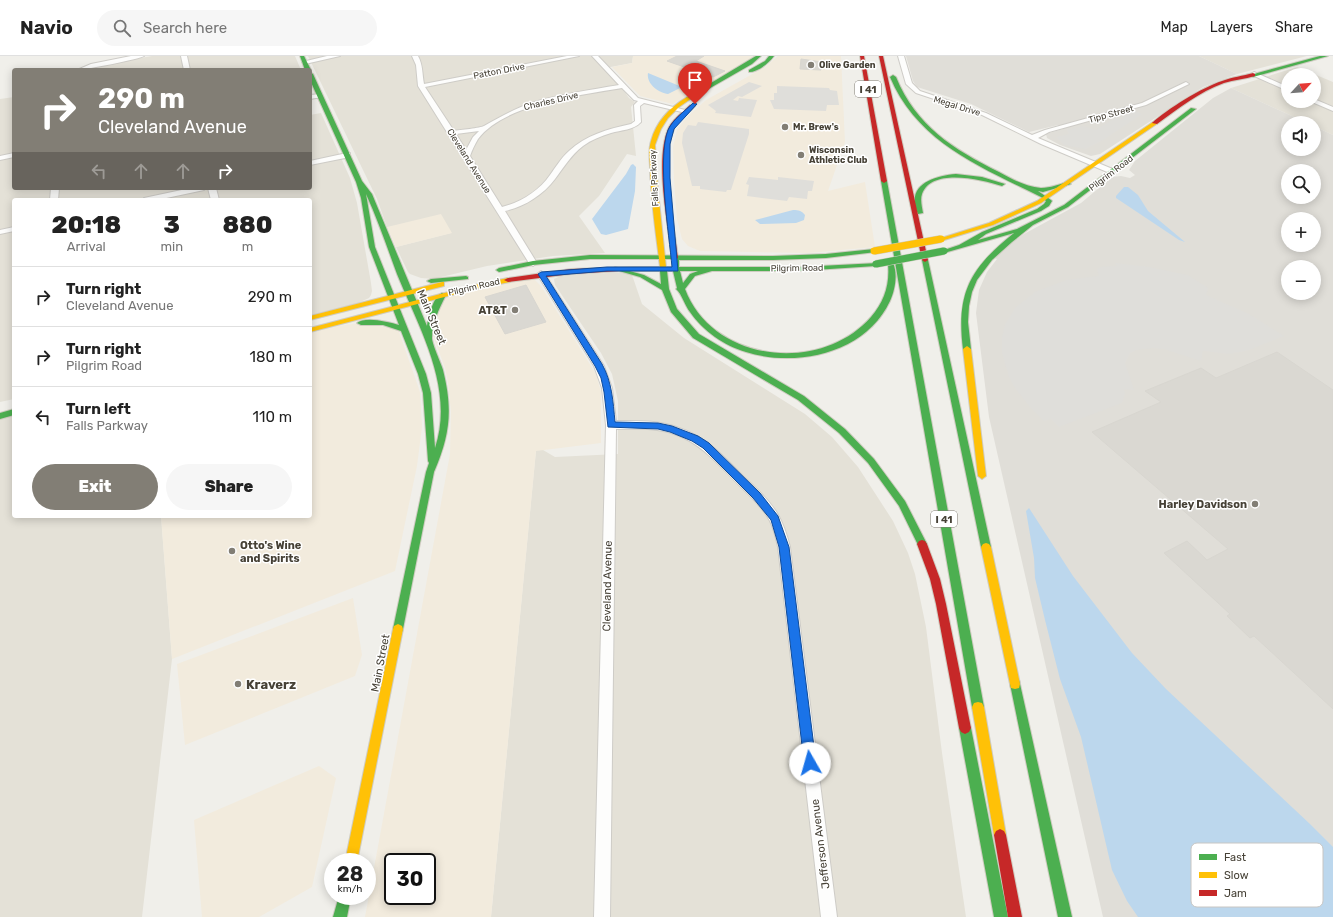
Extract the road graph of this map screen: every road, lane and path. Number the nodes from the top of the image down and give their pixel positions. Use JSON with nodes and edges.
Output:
{"nodes":[{"id":1,"x":140,"y":56,"type":"edge"},
{"id":2,"x":184,"y":56,"type":"edge"},
{"id":3,"x":337,"y":56,"type":"edge"},
{"id":4,"x":416,"y":56,"type":"edge"},
{"id":5,"x":576,"y":56,"type":"edge"},
{"id":6,"x":595,"y":56,"type":"edge"},
{"id":7,"x":759,"y":56,"type":"edge"},
{"id":8,"x":772,"y":56,"type":"edge"},
{"id":9,"x":862,"y":56,"type":"edge"},
{"id":10,"x":881,"y":56,"type":"edge"},
{"id":11,"x":886,"y":56,"type":"edge"},
{"id":12,"x":901,"y":56,"type":"edge"},
{"id":13,"x":1326,"y":56,"type":"edge"},
{"id":14,"x":1312,"y":57,"type":"edge"},
{"id":15,"x":305,"y":63,"type":"edge"},
{"id":16,"x":84,"y":68,"type":"edge"},
{"id":17,"x":187,"y":68,"type":"edge"},
{"id":18,"x":1254,"y":74,"type":"junction"},
{"id":19,"x":312,"y":78,"type":"edge"},
{"id":20,"x":1237,"y":79,"type":"junction"},
{"id":21,"x":1186,"y":84,"type":"dead end"},
{"id":22,"x":421,"y":86,"type":"junction"},
{"id":23,"x":624,"y":86,"type":"junction"},
{"id":24,"x":1281,"y":87,"type":"edge"},
{"id":25,"x":320,"y":96,"type":"junction"},
{"id":26,"x":312,"y":97,"type":"edge"},
{"id":27,"x":642,"y":101,"type":"junction"},
{"id":28,"x":1321,"y":104,"type":"edge"},
{"id":29,"x":674,"y":108,"type":"junction"},
{"id":30,"x":1333,"y":109,"type":"edge"},
{"id":31,"x":686,"y":112,"type":"junction"},
{"id":32,"x":874,"y":121,"type":"junction"},
{"id":33,"x":483,"y":129,"type":"junction"},
{"id":34,"x":452,"y":133,"type":"junction"},
{"id":35,"x":1034,"y":137,"type":"junction"},
{"id":36,"x":12,"y":155,"type":"edge"},
{"id":37,"x":347,"y":155,"type":"junction"},
{"id":38,"x":466,"y":156,"type":"junction"},
{"id":39,"x":0,"y":158,"type":"edge"},
{"id":40,"x":312,"y":163,"type":"edge"},
{"id":41,"x":1106,"y":166,"type":"junction"},
{"id":42,"x":359,"y":182,"type":"junction"},
{"id":43,"x":1068,"y":184,"type":"junction"},
{"id":44,"x":1026,"y":187,"type":"junction"},
{"id":45,"x":192,"y":190,"type":"edge"},
{"id":46,"x":156,"y":198,"type":"edge"},
{"id":47,"x":1046,"y":198,"type":"junction"},
{"id":48,"x":499,"y":210,"type":"junction"},
{"id":49,"x":1022,"y":211,"type":"junction"},
{"id":50,"x":1031,"y":224,"type":"junction"},
{"id":51,"x":12,"y":229,"type":"edge"},
{"id":52,"x":0,"y":232,"type":"edge"},
{"id":53,"x":659,"y":240,"type":"junction"},
{"id":54,"x":680,"y":244,"type":"junction"},
{"id":55,"x":960,"y":247,"type":"junction"},
{"id":56,"x":623,"y":257,"type":"junction"},
{"id":57,"x":675,"y":258,"type":"junction"},
{"id":58,"x":714,"y":258,"type":"junction"},
{"id":59,"x":378,"y":262,"type":"junction"},
{"id":60,"x":533,"y":263,"type":"junction"},
{"id":61,"x":663,"y":264,"type":"junction"},
{"id":62,"x":615,"y":269,"type":"junction"},
{"id":63,"x":675,"y":269,"type":"junction"},
{"id":64,"x":712,"y":269,"type":"junction"},
{"id":65,"x":487,"y":273,"type":"dead end"},
{"id":66,"x":541,"y":274,"type":"junction"},
{"id":67,"x":402,"y":276,"type":"junction"},
{"id":68,"x":511,"y":279,"type":"junction"},
{"id":69,"x":665,"y":289,"type":"junction"},
{"id":70,"x":680,"y":289,"type":"junction"},
{"id":71,"x":408,"y":293,"type":"junction"},
{"id":72,"x":442,"y":295,"type":"junction"},
{"id":73,"x":393,"y":302,"type":"junction"},
{"id":74,"x":368,"y":303,"type":"junction"},
{"id":75,"x":413,"y":303,"type":"junction"},
{"id":76,"x":312,"y":317,"type":"edge"},
{"id":77,"x":337,"y":323,"type":"junction"},
{"id":78,"x":312,"y":329,"type":"edge"},
{"id":79,"x":312,"y":329,"type":"edge"},
{"id":80,"x":404,"y":329,"type":"junction"},
{"id":81,"x":429,"y":341,"type":"junction"},
{"id":82,"x":945,"y":355,"type":"junction"},
{"id":83,"x":445,"y":400,"type":"junction"},
{"id":84,"x":428,"y":405,"type":"junction"},
{"id":85,"x":12,"y":413,"type":"edge"},
{"id":86,"x":0,"y":416,"type":"edge"},
{"id":87,"x":611,"y":425,"type":"junction"},
{"id":88,"x":432,"y":469,"type":"junction"},
{"id":89,"x":983,"y":482,"type":"dead end"},
{"id":90,"x":985,"y":497,"type":"dead end"},
{"id":91,"x":983,"y":531,"type":"junction"},
{"id":92,"x":354,"y":853,"type":"edge"},
{"id":93,"x":343,"y":905,"type":"edge"},
{"id":94,"x":340,"y":917,"type":"edge"},
{"id":95,"x":602,"y":917,"type":"edge"},
{"id":96,"x":828,"y":917,"type":"edge"},
{"id":97,"x":1001,"y":917,"type":"edge"},
{"id":98,"x":1015,"y":917,"type":"edge"},
{"id":99,"x":1065,"y":917,"type":"edge"}],
"edges":[{"from":1,"to":16,"type":"street"},
{"from":2,"to":17,"type":"street"},
{"from":3,"to":15,"type":"street"},
{"from":4,"to":22,"type":"street"},
{"from":5,"to":22,"type":"street","name":"Patton Drive"},
{"from":6,"to":23,"type":"street"},
{"from":7,"to":29,"type":"main road","name":"Falls Parkway"},
{"from":8,"to":31,"type":"main road","name":"Falls Parkway"},
{"from":9,"to":32,"type":"main road","number":"I 41"},
{"from":10,"to":82,"type":"main road","number":"I 41"},
{"from":11,"to":44,"type":"main road"},
{"from":12,"to":35,"type":"street","name":"Megal Drive"},
{"from":13,"to":14,"type":"main road","name":"Pilgrim Road"},
{"from":14,"to":18,"type":"main road","name":"Pilgrim Road"},
{"from":18,"to":20,"type":"main road","name":"Pilgrim Road"},
{"from":18,"to":24,"type":"street"},
{"from":19,"to":25,"type":"main road","name":"Main Street"},
{"from":20,"to":41,"type":"main road","name":"Pilgrim Road"},
{"from":20,"to":41,"type":"main road","name":"Pilgrim Road"},
{"from":21,"to":35,"type":"street","name":"Tipp Street"},
{"from":22,"to":34,"type":"street","name":"Cleveland Avenue"},
{"from":23,"to":27,"type":"street"},
{"from":23,"to":33,"type":"street","name":"Charles Drive"},
{"from":25,"to":26,"type":"street"},
{"from":25,"to":37,"type":"main road","name":"Main Street"},
{"from":27,"to":29,"type":"street"},
{"from":27,"to":48,"type":"street"},
{"from":28,"to":30,"type":"street"},
{"from":29,"to":31,"type":"street"},
{"from":29,"to":53,"type":"main road","name":"Falls Parkway"},
{"from":31,"to":54,"type":"main road","name":"Falls Parkway"},
{"from":32,"to":70,"type":"main road","name":"Falls Parkway"},
{"from":32,"to":98,"type":"main road","number":"I 41"},
{"from":33,"to":34,"type":"street","name":"Charles Drive"},
{"from":33,"to":38,"type":"street","name":"Charles Drive"},
{"from":34,"to":38,"type":"street","name":"Cleveland Avenue"},
{"from":35,"to":41,"type":"street","name":"Megal Drive"},
{"from":36,"to":39,"type":"street"},
{"from":37,"to":40,"type":"street"},
{"from":37,"to":42,"type":"main road","name":"Main Street"},
{"from":38,"to":48,"type":"street","name":"Cleveland Avenue"},
{"from":41,"to":43,"type":"main road","name":"Pilgrim Road"},
{"from":41,"to":50,"type":"main road","name":"Pilgrim Road"},
{"from":42,"to":59,"type":"main road","name":"Main Street"},
{"from":42,"to":67,"type":"main road","name":"Main Street"},
{"from":43,"to":44,"type":"main road"},
{"from":43,"to":47,"type":"main road","name":"Pilgrim Road"},
{"from":44,"to":47,"type":"main road"},
{"from":45,"to":46,"type":"street"},
{"from":47,"to":49,"type":"main road","name":"Pilgrim Road"},
{"from":47,"to":55,"type":"main road"},
{"from":48,"to":60,"type":"street","name":"Cleveland Avenue"},
{"from":49,"to":58,"type":"main road","name":"Pilgrim Road","bridge":true},
{"from":49,"to":82,"type":"main road"},
{"from":50,"to":55,"type":"main road","name":"Pilgrim Road"},
{"from":50,"to":89,"type":"main road"},
{"from":51,"to":52,"type":"street"},
{"from":53,"to":56,"type":"main road"},
{"from":53,"to":61,"type":"main road","name":"Falls Parkway"},
{"from":54,"to":57,"type":"main road","name":"Falls Parkway"},
{"from":54,"to":58,"type":"main road"},
{"from":55,"to":64,"type":"main road","name":"Pilgrim Road","bridge":true},
{"from":56,"to":60,"type":"main road","name":"Pilgrim Road"},
{"from":56,"to":61,"type":"main road","name":"Pilgrim Road"},
{"from":57,"to":58,"type":"main road","name":"Pilgrim Road"},
{"from":57,"to":61,"type":"main road"},
{"from":57,"to":63,"type":"main road","name":"Falls Parkway"},
{"from":59,"to":73,"type":"main road","name":"Main Street"},
{"from":59,"to":74,"type":"main road"},
{"from":60,"to":65,"type":"main road","name":"Pilgrim Road"},
{"from":61,"to":62,"type":"main road","name":"Pilgrim Road"},
{"from":61,"to":63,"type":"main road","name":"Pilgrim Road"},
{"from":61,"to":68,"type":"main road"},
{"from":61,"to":69,"type":"main road","name":"Falls Parkway"},
{"from":62,"to":66,"type":"main road","name":"Pilgrim Road"},
{"from":62,"to":69,"type":"main road"},
{"from":63,"to":64,"type":"main road","name":"Pilgrim Road"},
{"from":63,"to":70,"type":"main road","name":"Falls Parkway"},
{"from":64,"to":70,"type":"main road"},
{"from":66,"to":68,"type":"main road","name":"Pilgrim Road"},
{"from":66,"to":87,"type":"street","name":"Cleveland Avenue"},
{"from":67,"to":71,"type":"main road","name":"Main Street"},
{"from":67,"to":71,"type":"main road","name":"Pilgrim Road"},
{"from":68,"to":72,"type":"main road","name":"Pilgrim Road"},
{"from":69,"to":97,"type":"main road","name":"Falls Parkway"},
{"from":71,"to":73,"type":"main road","name":"Pilgrim Road"},
{"from":71,"to":75,"type":"main road","name":"Main Street"},
{"from":72,"to":75,"type":"main road","name":"Pilgrim Road"},
{"from":72,"to":81,"type":"main road"},
{"from":73,"to":74,"type":"main road","name":"Pilgrim Road"},
{"from":73,"to":75,"type":"main road","name":"Pilgrim Road"},
{"from":73,"to":77,"type":"main road","name":"Pilgrim Road"},
{"from":73,"to":78,"type":"main road"},
{"from":73,"to":80,"type":"main road","name":"Main Street"},
{"from":74,"to":76,"type":"main road","name":"Pilgrim Road"},
{"from":75,"to":81,"type":"main road","name":"Main Street"},
{"from":77,"to":79,"type":"main road","name":"Pilgrim Road"},
{"from":77,"to":80,"type":"main road"},
{"from":80,"to":84,"type":"main road","name":"Main Street"},
{"from":81,"to":83,"type":"main road","name":"Main Street"},
{"from":82,"to":91,"type":"main road","number":"I 41"},
{"from":83,"to":84,"type":"main road"},
{"from":83,"to":88,"type":"main road","name":"Main Street"},
{"from":84,"to":88,"type":"main road","name":"Main Street"},
{"from":85,"to":86,"type":"main road"},
{"from":87,"to":95,"type":"street","name":"Cleveland Avenue"},
{"from":87,"to":96,"type":"street","name":"Jefferson Avenue"},
{"from":88,"to":92,"type":"main road","name":"Main Street"},
{"from":90,"to":91,"type":"main road"},
{"from":91,"to":99,"type":"main road","number":"I 41"},
{"from":93,"to":94,"type":"main road"}]}
